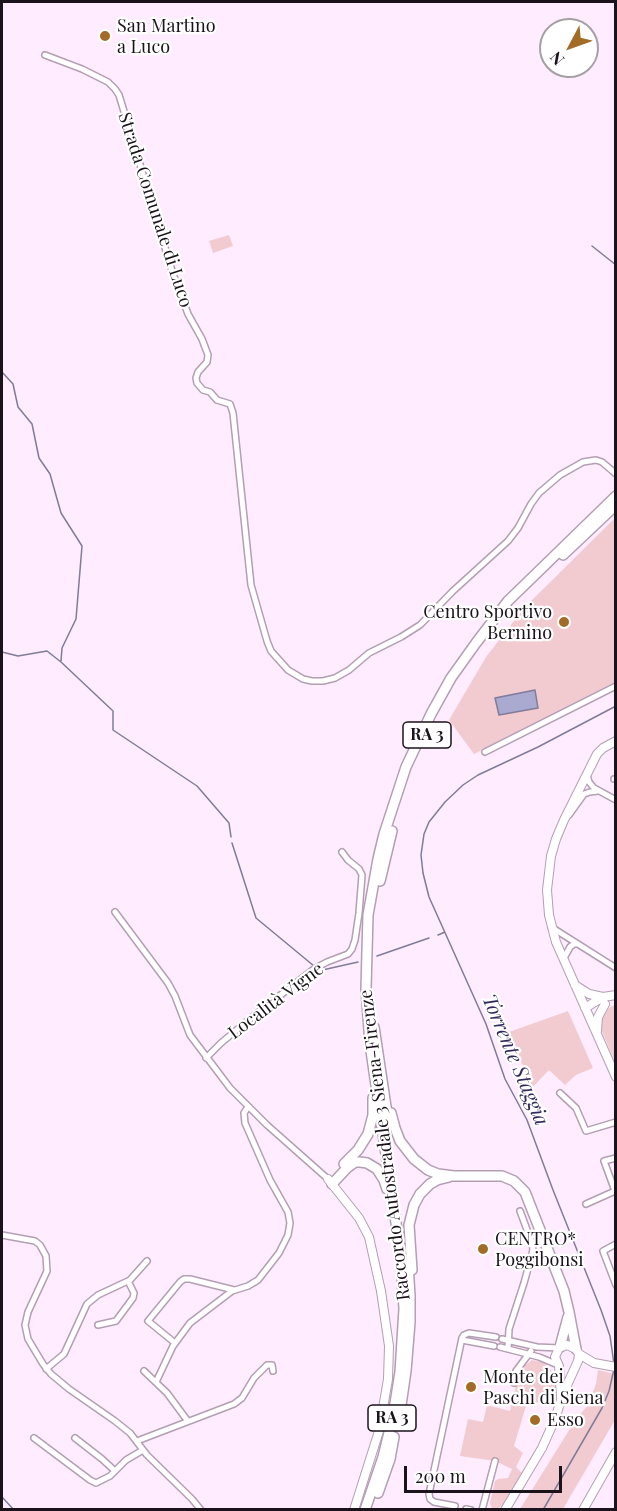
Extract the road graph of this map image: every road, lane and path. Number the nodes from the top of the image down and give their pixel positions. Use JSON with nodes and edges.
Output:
{"nodes":[{"id":1,"x":45,"y":55,"type":"dead end"},
{"id":2,"x":615,"y":474,"type":"edge"},
{"id":3,"x":615,"y":496,"type":"edge"},
{"id":4,"x":615,"y":505,"type":"edge"},
{"id":5,"x":615,"y":686,"type":"edge"},
{"id":6,"x":615,"y":741,"type":"edge"},
{"id":7,"x":485,"y":752,"type":"dead end"},
{"id":8,"x":587,"y":774,"type":"junction"},
{"id":9,"x":598,"y":791,"type":"junction"},
{"id":10,"x":615,"y":800,"type":"edge"},
{"id":11,"x":566,"y":818,"type":"junction"},
{"id":12,"x":342,"y":852,"type":"dead end"},
{"id":13,"x":115,"y":912,"type":"dead end"},
{"id":14,"x":551,"y":927,"type":"junction"},
{"id":15,"x":578,"y":944,"type":"junction"},
{"id":16,"x":563,"y":959,"type":"junction"},
{"id":17,"x":615,"y":968,"type":"edge"},
{"id":18,"x":575,"y":984,"type":"junction"},
{"id":19,"x":366,"y":988,"type":"junction"},
{"id":20,"x":615,"y":997,"type":"edge"},
{"id":21,"x":604,"y":1001,"type":"junction"},
{"id":22,"x":585,"y":1008,"type":"junction"},
{"id":23,"x":374,"y":1026,"type":"junction"},
{"id":24,"x":597,"y":1036,"type":"junction"},
{"id":25,"x":206,"y":1058,"type":"junction"},
{"id":26,"x":614,"y":1072,"type":"edge"},
{"id":27,"x":560,"y":1093,"type":"dead end"},
{"id":28,"x":248,"y":1107,"type":"junction"},
{"id":29,"x":615,"y":1122,"type":"edge"},
{"id":30,"x":615,"y":1158,"type":"edge"},
{"id":31,"x":454,"y":1176,"type":"junction"},
{"id":32,"x":330,"y":1182,"type":"junction"},
{"id":33,"x":586,"y":1204,"type":"dead end"},
{"id":34,"x":520,"y":1211,"type":"dead end"},
{"id":35,"x":2,"y":1235,"type":"edge"},
{"id":36,"x":615,"y":1245,"type":"edge"},
{"id":37,"x":147,"y":1261,"type":"dead end"},
{"id":38,"x":128,"y":1281,"type":"junction"},
{"id":39,"x":615,"y":1285,"type":"edge"},
{"id":40,"x":234,"y":1290,"type":"junction"},
{"id":41,"x":569,"y":1312,"type":"junction"},
{"id":42,"x":403,"y":1324,"type":"junction"},
{"id":43,"x":98,"y":1325,"type":"dead end"},
{"id":44,"x":474,"y":1333,"type":"junction"},
{"id":45,"x":502,"y":1339,"type":"junction"},
{"id":46,"x":462,"y":1340,"type":"junction"},
{"id":47,"x":475,"y":1342,"type":"junction"},
{"id":48,"x":175,"y":1343,"type":"junction"},
{"id":49,"x":533,"y":1347,"type":"junction"},
{"id":50,"x":560,"y":1347,"type":"junction"},
{"id":51,"x":508,"y":1349,"type":"junction"},
{"id":52,"x":408,"y":1350,"type":"junction"},
{"id":53,"x":577,"y":1352,"type":"junction"},
{"id":54,"x":530,"y":1354,"type":"junction"},
{"id":55,"x":594,"y":1363,"type":"junction"},
{"id":56,"x":558,"y":1366,"type":"junction"},
{"id":57,"x":575,"y":1366,"type":"junction"},
{"id":58,"x":615,"y":1367,"type":"edge"},
{"id":59,"x":46,"y":1369,"type":"junction"},
{"id":60,"x":144,"y":1371,"type":"dead end"},
{"id":61,"x":273,"y":1371,"type":"dead end"},
{"id":62,"x":156,"y":1382,"type":"junction"},
{"id":63,"x":514,"y":1383,"type":"dead end"},
{"id":64,"x":561,"y":1397,"type":"junction"},
{"id":65,"x":187,"y":1420,"type":"junction"},
{"id":66,"x":34,"y":1438,"type":"dead end"},
{"id":67,"x":75,"y":1438,"type":"dead end"},
{"id":68,"x":137,"y":1441,"type":"junction"},
{"id":69,"x":143,"y":1450,"type":"junction"},
{"id":70,"x":615,"y":1452,"type":"edge"},
{"id":71,"x":495,"y":1461,"type":"dead end"},
{"id":72,"x":115,"y":1471,"type":"junction"},
{"id":73,"x":455,"y":1506,"type":"dead end"},
{"id":74,"x":201,"y":1509,"type":"edge"},
{"id":75,"x":354,"y":1509,"type":"edge"},
{"id":76,"x":365,"y":1509,"type":"edge"},
{"id":77,"x":372,"y":1509,"type":"edge"},
{"id":78,"x":482,"y":1509,"type":"edge"},
{"id":79,"x":505,"y":1509,"type":"edge"},
{"id":80,"x":583,"y":1509,"type":"edge"}],
"edges":[{"from":1,"to":2,"type":"street","name":"Strada Comunale di Luco"},
{"from":3,"to":19,"type":"highway","name":"Raccordo Autostradale 3 Siena-Firenze","number":"RA 3"},
{"from":4,"to":23,"type":"highway","name":"Raccordo Autostradale 3 Siena-Firenze","number":"RA 3"},
{"from":5,"to":7,"type":"street"},
{"from":6,"to":8,"type":"main road"},
{"from":8,"to":9,"type":"street"},
{"from":8,"to":11,"type":"main road"},
{"from":9,"to":10,"type":"street"},
{"from":9,"to":11,"type":"street"},
{"from":11,"to":14,"type":"main road"},
{"from":12,"to":25,"type":"street","name":"Località Vigne"},
{"from":13,"to":25,"type":"street"},
{"from":14,"to":15,"type":"street"},
{"from":14,"to":16,"type":"main road"},
{"from":15,"to":16,"type":"street"},
{"from":15,"to":17,"type":"street"},
{"from":16,"to":18,"type":"main road"},
{"from":18,"to":21,"type":"main road"},
{"from":18,"to":22,"type":"main road"},
{"from":19,"to":32,"type":"highway"},
{"from":19,"to":42,"type":"highway","name":"Raccordo Autostradale 3 Siena-Firenze","number":"RA 3"},
{"from":20,"to":21,"type":"main road"},
{"from":21,"to":22,"type":"main road"},
{"from":21,"to":24,"type":"main road"},
{"from":22,"to":24,"type":"main road"},
{"from":23,"to":31,"type":"highway"},
{"from":23,"to":52,"type":"highway","name":"Raccordo Autostradale 3 Siena-Firenze","number":"RA 3"},
{"from":24,"to":26,"type":"main road"},
{"from":25,"to":28,"type":"street"},
{"from":27,"to":29,"type":"street"},
{"from":28,"to":32,"type":"street"},
{"from":28,"to":40,"type":"street"},
{"from":30,"to":33,"type":"street"},
{"from":31,"to":41,"type":"highway"},
{"from":31,"to":52,"type":"highway"},
{"from":32,"to":42,"type":"highway"},
{"from":32,"to":75,"type":"main road"},
{"from":34,"to":45,"type":"street"},
{"from":35,"to":59,"type":"street"},
{"from":36,"to":39,"type":"street"},
{"from":37,"to":38,"type":"street"},
{"from":38,"to":43,"type":"street"},
{"from":38,"to":59,"type":"street"},
{"from":40,"to":48,"type":"street"},
{"from":40,"to":48,"type":"street"},
{"from":41,"to":50,"type":"highway"},
{"from":41,"to":53,"type":"highway"},
{"from":42,"to":76,"type":"highway","name":"Raccordo Autostradale 3 Siena-Firenze","number":"RA 3"},
{"from":44,"to":45,"type":"street"},
{"from":44,"to":46,"type":"street"},
{"from":44,"to":47,"type":"street"},
{"from":45,"to":49,"type":"street"},
{"from":45,"to":51,"type":"street"},
{"from":46,"to":47,"type":"street"},
{"from":46,"to":73,"type":"street"},
{"from":47,"to":51,"type":"street"},
{"from":48,"to":62,"type":"street"},
{"from":49,"to":50,"type":"street"},
{"from":49,"to":54,"type":"street"},
{"from":50,"to":53,"type":"main road"},
{"from":50,"to":56,"type":"main road"},
{"from":51,"to":54,"type":"street"},
{"from":52,"to":77,"type":"highway","name":"Raccordo Autostradale 3 Siena-Firenze","number":"RA 3"},
{"from":53,"to":55,"type":"main road"},
{"from":53,"to":57,"type":"main road"},
{"from":54,"to":56,"type":"street"},
{"from":54,"to":63,"type":"street"},
{"from":55,"to":57,"type":"main road"},
{"from":55,"to":58,"type":"main road"},
{"from":56,"to":57,"type":"main road"},
{"from":56,"to":64,"type":"main road"},
{"from":57,"to":64,"type":"main road"},
{"from":59,"to":68,"type":"street"},
{"from":60,"to":62,"type":"street"},
{"from":61,"to":65,"type":"street"},
{"from":62,"to":65,"type":"street"},
{"from":64,"to":79,"type":"main road"},
{"from":65,"to":68,"type":"street"},
{"from":66,"to":72,"type":"street"},
{"from":67,"to":72,"type":"street"},
{"from":68,"to":69,"type":"street"},
{"from":69,"to":72,"type":"street"},
{"from":69,"to":74,"type":"street"},
{"from":70,"to":80,"type":"main road"},
{"from":71,"to":78,"type":"street"}]}
